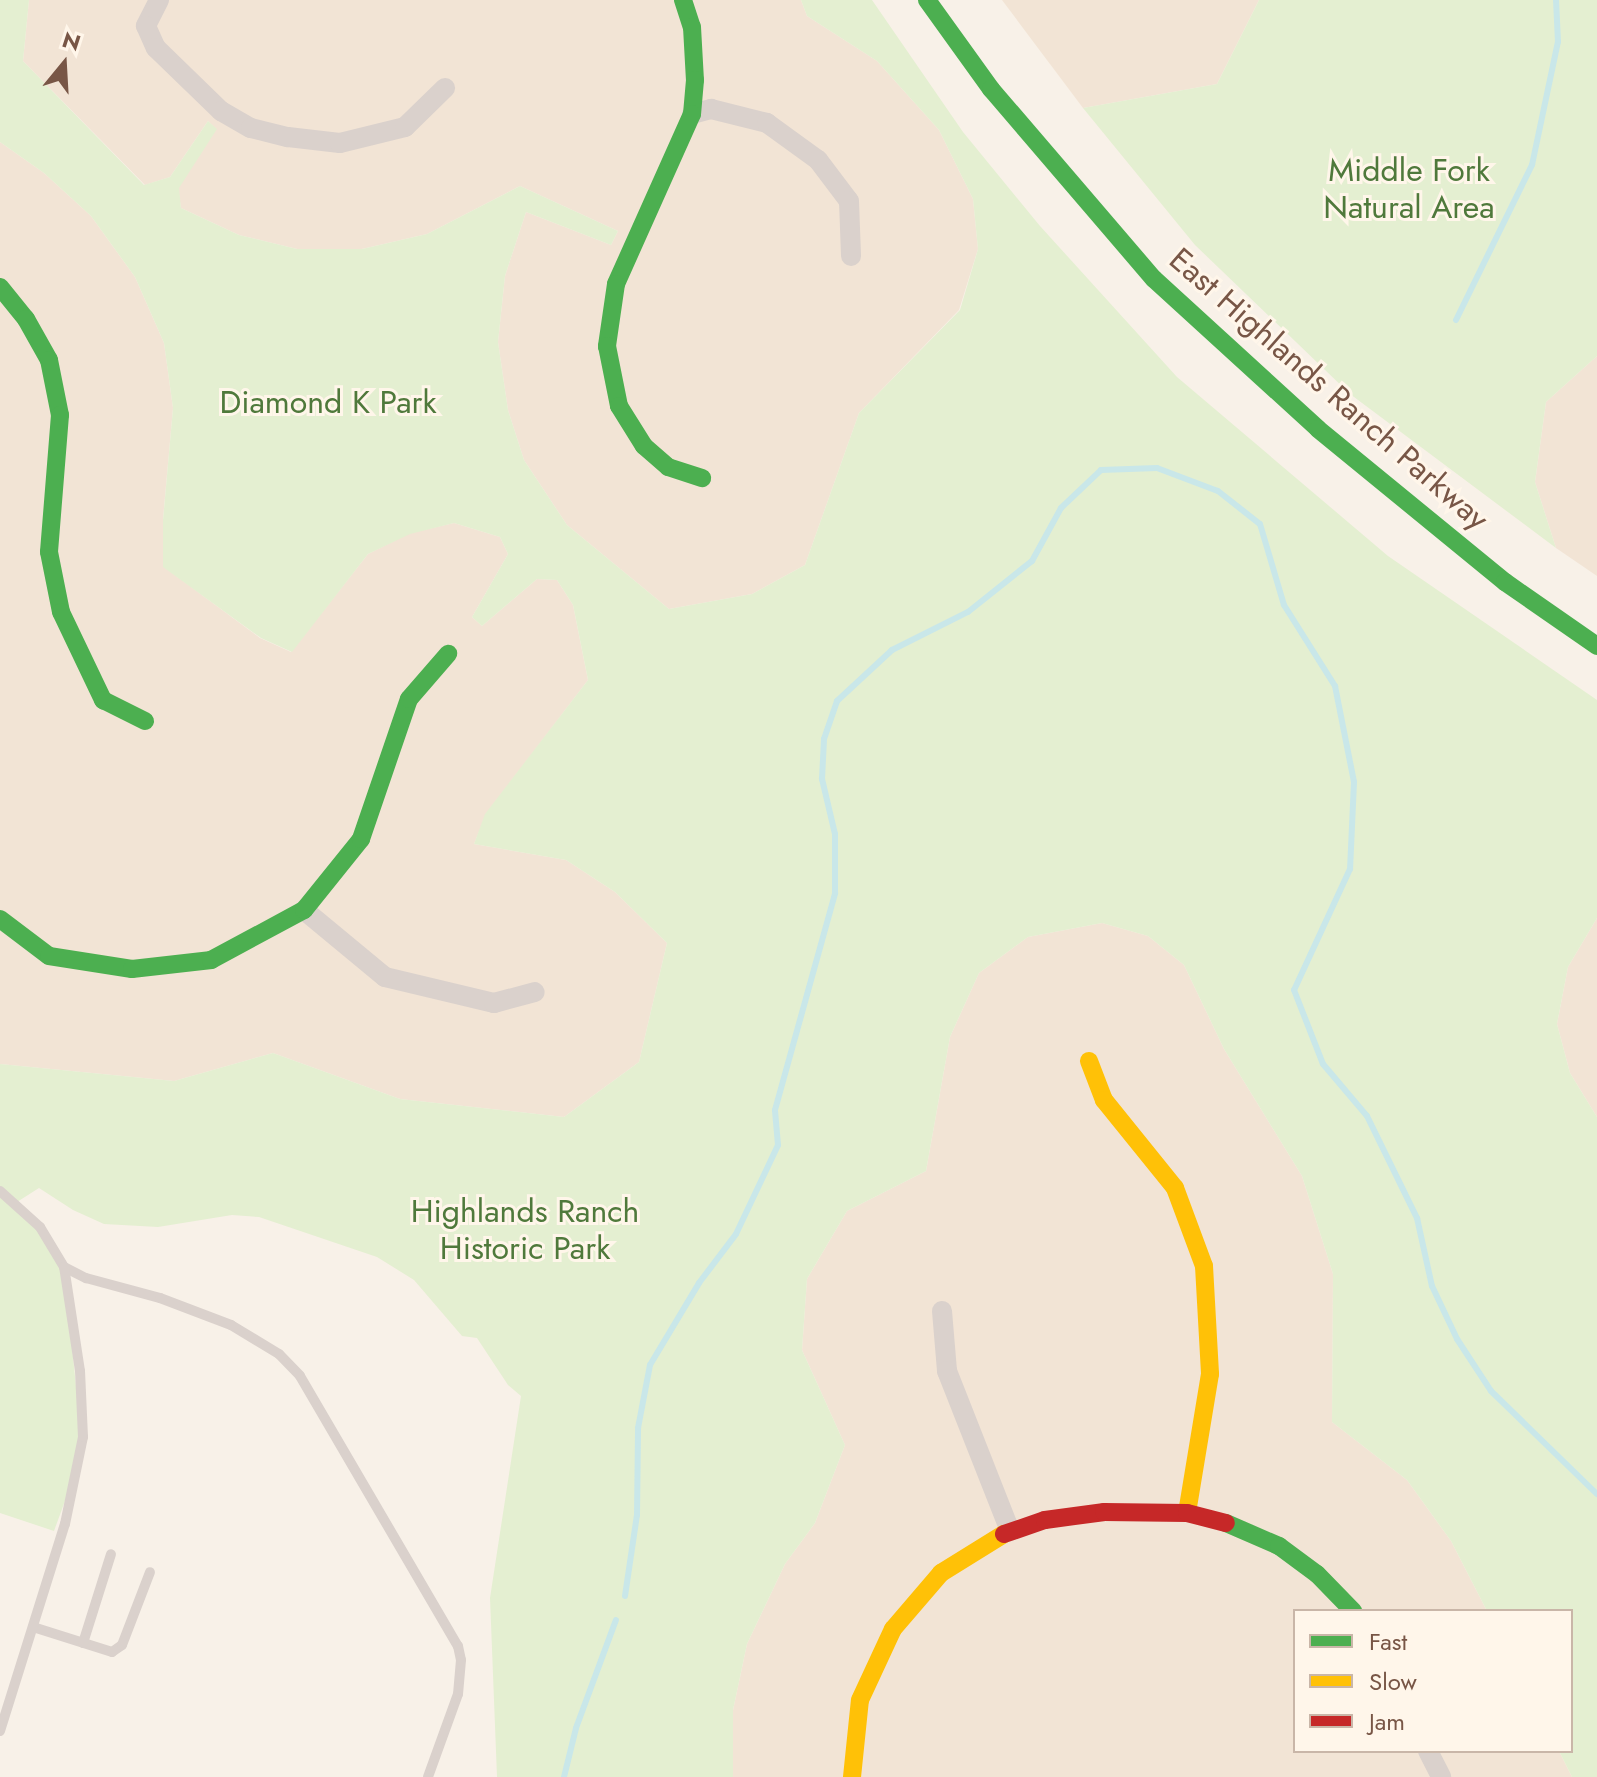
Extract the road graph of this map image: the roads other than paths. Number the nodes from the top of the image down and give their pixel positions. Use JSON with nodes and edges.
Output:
{"nodes":[{"id":1,"x":159,"y":0,"type":"edge"},
{"id":2,"x":683,"y":0,"type":"edge"},
{"id":3,"x":927,"y":0,"type":"edge"},
{"id":4,"x":445,"y":88,"type":"dead end"},
{"id":5,"x":692,"y":114,"type":"junction"},
{"id":6,"x":851,"y":256,"type":"dead end"},
{"id":7,"x":0,"y":287,"type":"edge"},
{"id":8,"x":702,"y":478,"type":"dead end"},
{"id":9,"x":1597,"y":646,"type":"edge"},
{"id":10,"x":448,"y":654,"type":"dead end"},
{"id":11,"x":145,"y":721,"type":"dead end"},
{"id":12,"x":304,"y":910,"type":"junction"},
{"id":13,"x":0,"y":919,"type":"edge"},
{"id":14,"x":535,"y":992,"type":"dead end"},
{"id":15,"x":1089,"y":1061,"type":"dead end"},
{"id":16,"x":0,"y":1191,"type":"edge"},
{"id":17,"x":64,"y":1267,"type":"junction"},
{"id":18,"x":942,"y":1311,"type":"dead end"},
{"id":19,"x":1187,"y":1513,"type":"junction"},
{"id":20,"x":1010,"y":1531,"type":"junction"},
{"id":21,"x":111,"y":1554,"type":"dead end"},
{"id":22,"x":150,"y":1572,"type":"dead end"},
{"id":23,"x":1351,"y":1609,"type":"edge"},
{"id":24,"x":33,"y":1627,"type":"junction"},
{"id":25,"x":83,"y":1643,"type":"junction"},
{"id":26,"x":0,"y":1731,"type":"edge"},
{"id":27,"x":1429,"y":1753,"type":"edge"},
{"id":28,"x":428,"y":1777,"type":"edge"},
{"id":29,"x":852,"y":1777,"type":"edge"},
{"id":30,"x":1441,"y":1777,"type":"edge"}],
"edges":[{"from":1,"to":4,"type":"street"},
{"from":2,"to":5,"type":"street"},
{"from":3,"to":9,"type":"street","name":"East Highlands Ranch Parkway"},
{"from":5,"to":6,"type":"street"},
{"from":5,"to":8,"type":"street"},
{"from":7,"to":11,"type":"street"},
{"from":10,"to":12,"type":"street"},
{"from":12,"to":13,"type":"street"},
{"from":12,"to":14,"type":"street"},
{"from":15,"to":19,"type":"street"},
{"from":16,"to":17,"type":"lane"},
{"from":17,"to":24,"type":"lane"},
{"from":17,"to":28,"type":"lane"},
{"from":18,"to":20,"type":"street"},
{"from":19,"to":20,"type":"street"},
{"from":19,"to":23,"type":"street"},
{"from":20,"to":29,"type":"street"},
{"from":21,"to":25,"type":"lane"},
{"from":22,"to":25,"type":"lane"},
{"from":24,"to":25,"type":"lane"},
{"from":24,"to":26,"type":"lane"},
{"from":27,"to":30,"type":"street"}]}
